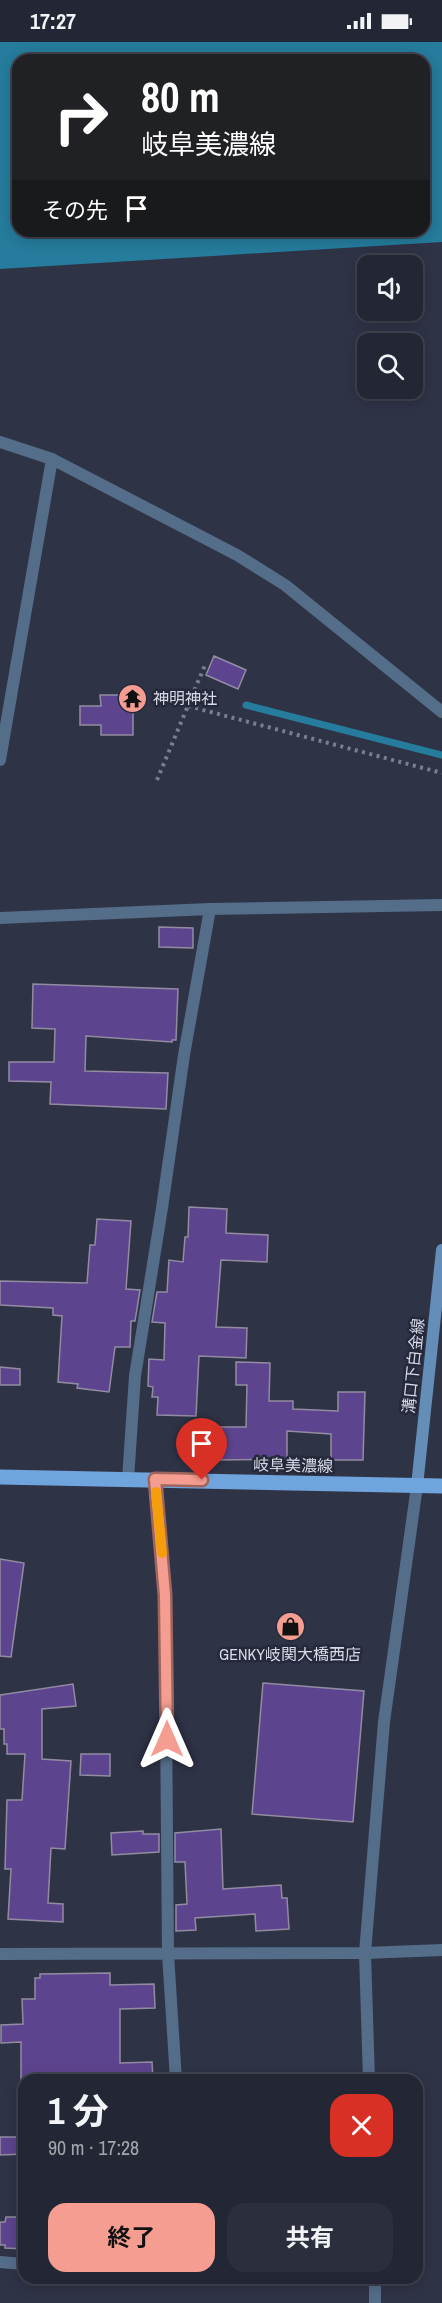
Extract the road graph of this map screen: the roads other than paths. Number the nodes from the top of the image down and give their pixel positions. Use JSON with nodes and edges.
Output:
{"nodes":[{"id":1,"x":0,"y":442,"type":"edge"},
{"id":2,"x":52,"y":459,"type":"junction"},
{"id":3,"x":442,"y":712,"type":"edge"},
{"id":4,"x":0,"y":760,"type":"edge"},
{"id":5,"x":442,"y":905,"type":"edge"},
{"id":6,"x":210,"y":909,"type":"junction"},
{"id":7,"x":0,"y":918,"type":"edge"},
{"id":8,"x":442,"y":1250,"type":"edge"},
{"id":9,"x":0,"y":1478,"type":"edge"},
{"id":10,"x":128,"y":1479,"type":"junction"},
{"id":11,"x":155,"y":1479,"type":"junction"},
{"id":12,"x":417,"y":1486,"type":"junction"},
{"id":13,"x":442,"y":1486,"type":"edge"},
{"id":14,"x":442,"y":1950,"type":"edge"},
{"id":15,"x":365,"y":1953,"type":"junction"},
{"id":16,"x":0,"y":1954,"type":"edge"},
{"id":17,"x":168,"y":1954,"type":"junction"},
{"id":18,"x":176,"y":2074,"type":"edge"},
{"id":19,"x":369,"y":2074,"type":"edge"},
{"id":20,"x":0,"y":2262,"type":"edge"},
{"id":21,"x":18,"y":2264,"type":"edge"},
{"id":22,"x":375,"y":2284,"type":"edge"},
{"id":23,"x":375,"y":2303,"type":"edge"}],
"edges":[{"from":1,"to":2,"type":"street"},
{"from":2,"to":3,"type":"street"},
{"from":2,"to":4,"type":"street"},
{"from":5,"to":6,"type":"street"},
{"from":6,"to":7,"type":"street"},
{"from":6,"to":10,"type":"street"},
{"from":8,"to":12,"type":"main road","name":"溝口下白金線"},
{"from":9,"to":10,"type":"main road","name":"岐阜美濃線"},
{"from":10,"to":11,"type":"main road","name":"岐阜美濃線"},
{"from":11,"to":12,"type":"main road","name":"岐阜美濃線"},
{"from":11,"to":17,"type":"street"},
{"from":12,"to":13,"type":"main road","name":"岐阜美濃線"},
{"from":12,"to":15,"type":"street"},
{"from":14,"to":15,"type":"street"},
{"from":15,"to":17,"type":"street"},
{"from":15,"to":19,"type":"street"},
{"from":16,"to":17,"type":"street"},
{"from":17,"to":18,"type":"street"},
{"from":20,"to":21,"type":"street"},
{"from":22,"to":23,"type":"street"}]}
